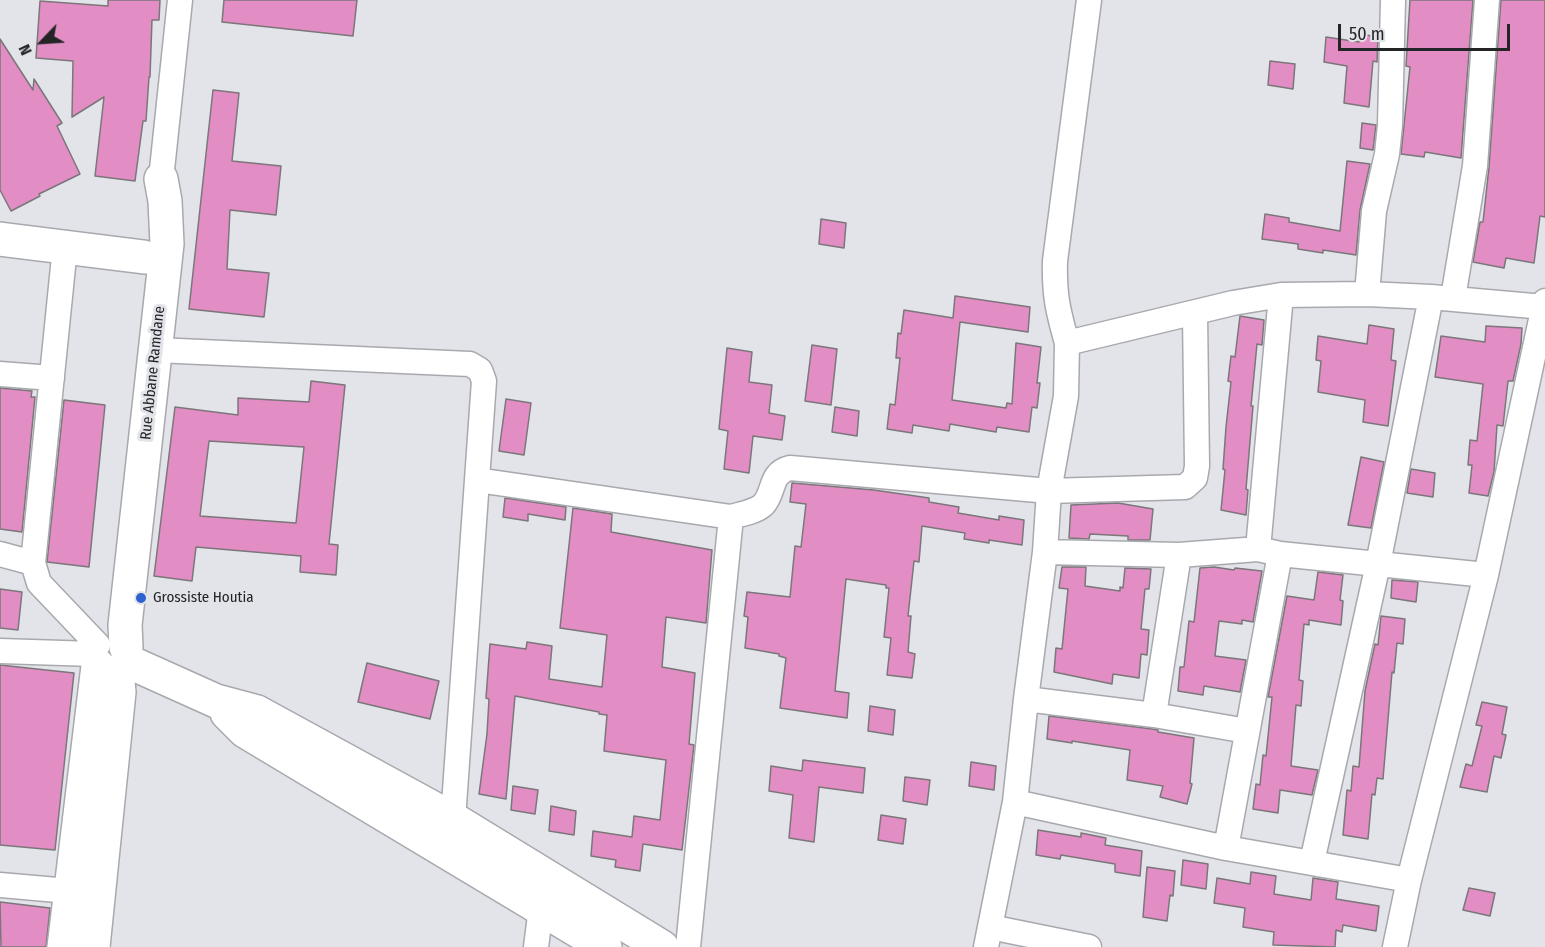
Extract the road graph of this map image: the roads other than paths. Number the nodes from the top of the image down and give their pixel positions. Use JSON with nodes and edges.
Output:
{"nodes":[{"id":1,"x":180,"y":0,"type":"edge"},
{"id":2,"x":1089,"y":0,"type":"edge"},
{"id":3,"x":1393,"y":0,"type":"edge"},
{"id":4,"x":1487,"y":0,"type":"edge"},
{"id":5,"x":161,"y":179,"type":"junction"},
{"id":6,"x":0,"y":239,"type":"edge"},
{"id":7,"x":65,"y":248,"type":"junction"},
{"id":8,"x":144,"y":258,"type":"junction"},
{"id":9,"x":1367,"y":294,"type":"junction"},
{"id":10,"x":1281,"y":295,"type":"junction"},
{"id":11,"x":1442,"y":297,"type":"junction"},
{"id":12,"x":1544,"y":304,"type":"edge"},
{"id":13,"x":1195,"y":314,"type":"junction"},
{"id":14,"x":1067,"y":344,"type":"junction"},
{"id":15,"x":156,"y":350,"type":"junction"},
{"id":16,"x":0,"y":374,"type":"edge"},
{"id":17,"x":52,"y":378,"type":"junction"},
{"id":18,"x":134,"y":454,"type":"junction"},
{"id":19,"x":477,"y":480,"type":"junction"},
{"id":20,"x":1049,"y":491,"type":"junction"},
{"id":21,"x":731,"y":517,"type":"junction"},
{"id":22,"x":1269,"y":551,"type":"junction"},
{"id":23,"x":1045,"y":552,"type":"junction"},
{"id":24,"x":0,"y":554,"type":"edge"},
{"id":25,"x":1179,"y":555,"type":"junction"},
{"id":26,"x":33,"y":563,"type":"junction"},
{"id":27,"x":1378,"y":564,"type":"junction"},
{"id":28,"x":1486,"y":575,"type":"junction"},
{"id":29,"x":0,"y":651,"type":"edge"},
{"id":30,"x":109,"y":655,"type":"junction"},
{"id":31,"x":1026,"y":699,"type":"junction"},
{"id":32,"x":216,"y":701,"type":"junction"},
{"id":33,"x":1154,"y":715,"type":"junction"},
{"id":34,"x":1247,"y":731,"type":"junction"},
{"id":35,"x":1015,"y":802,"type":"junction"},
{"id":36,"x":453,"y":819,"type":"junction"},
{"id":37,"x":1226,"y":848,"type":"junction"},
{"id":38,"x":1312,"y":862,"type":"junction"},
{"id":39,"x":1409,"y":880,"type":"junction"},
{"id":40,"x":0,"y":885,"type":"edge"},
{"id":41,"x":69,"y":891,"type":"junction"},
{"id":42,"x":541,"y":908,"type":"junction"},
{"id":43,"x":988,"y":937,"type":"edge"},
{"id":44,"x":64,"y":947,"type":"edge"},
{"id":45,"x":93,"y":947,"type":"edge"},
{"id":46,"x":536,"y":947,"type":"edge"},
{"id":47,"x":605,"y":947,"type":"edge"},
{"id":48,"x":662,"y":947,"type":"edge"},
{"id":49,"x":688,"y":947,"type":"edge"},
{"id":50,"x":1089,"y":947,"type":"edge"},
{"id":51,"x":1395,"y":947,"type":"edge"}],
"edges":[{"from":1,"to":5,"type":"street"},
{"from":2,"to":14,"type":"street"},
{"from":3,"to":9,"type":"street"},
{"from":4,"to":11,"type":"street"},
{"from":5,"to":8,"type":"street","name":"Rue Abbane Ramdane"},
{"from":5,"to":15,"type":"street","name":"Rue Abbane Ramdane"},
{"from":6,"to":7,"type":"street"},
{"from":7,"to":8,"type":"street"},
{"from":7,"to":17,"type":"street"},
{"from":8,"to":18,"type":"street","name":"Rue Abbane Ramdane"},
{"from":9,"to":10,"type":"street"},
{"from":9,"to":11,"type":"street"},
{"from":10,"to":13,"type":"street"},
{"from":10,"to":22,"type":"street"},
{"from":11,"to":12,"type":"street"},
{"from":11,"to":27,"type":"street"},
{"from":12,"to":28,"type":"street"},
{"from":13,"to":14,"type":"street"},
{"from":13,"to":20,"type":"street"},
{"from":14,"to":20,"type":"street"},
{"from":15,"to":18,"type":"street","name":"Rue Abbane Ramdane"},
{"from":15,"to":19,"type":"street"},
{"from":16,"to":17,"type":"street"},
{"from":17,"to":26,"type":"street"},
{"from":18,"to":30,"type":"street","name":"Rue Abbane Ramdane"},
{"from":19,"to":21,"type":"street"},
{"from":19,"to":36,"type":"street"},
{"from":20,"to":21,"type":"street"},
{"from":20,"to":23,"type":"street"},
{"from":21,"to":49,"type":"street"},
{"from":22,"to":25,"type":"street"},
{"from":22,"to":27,"type":"street"},
{"from":22,"to":34,"type":"street"},
{"from":23,"to":25,"type":"street"},
{"from":23,"to":31,"type":"street"},
{"from":24,"to":26,"type":"street"},
{"from":25,"to":33,"type":"street"},
{"from":26,"to":30,"type":"street"},
{"from":27,"to":28,"type":"street"},
{"from":27,"to":38,"type":"street"},
{"from":28,"to":39,"type":"street"},
{"from":29,"to":30,"type":"street"},
{"from":30,"to":32,"type":"street"},
{"from":30,"to":41,"type":"street"},
{"from":30,"to":45,"type":"street"},
{"from":31,"to":33,"type":"street"},
{"from":31,"to":35,"type":"street"},
{"from":32,"to":36,"type":"street"},
{"from":32,"to":42,"type":"street"},
{"from":33,"to":34,"type":"street"},
{"from":34,"to":37,"type":"street"},
{"from":35,"to":37,"type":"street"},
{"from":35,"to":43,"type":"street"},
{"from":36,"to":48,"type":"street"},
{"from":37,"to":38,"type":"street"},
{"from":38,"to":39,"type":"street"},
{"from":39,"to":51,"type":"street"},
{"from":40,"to":41,"type":"street"},
{"from":41,"to":44,"type":"street"},
{"from":42,"to":46,"type":"street"},
{"from":42,"to":47,"type":"street"},
{"from":43,"to":50,"type":"street"}]}
